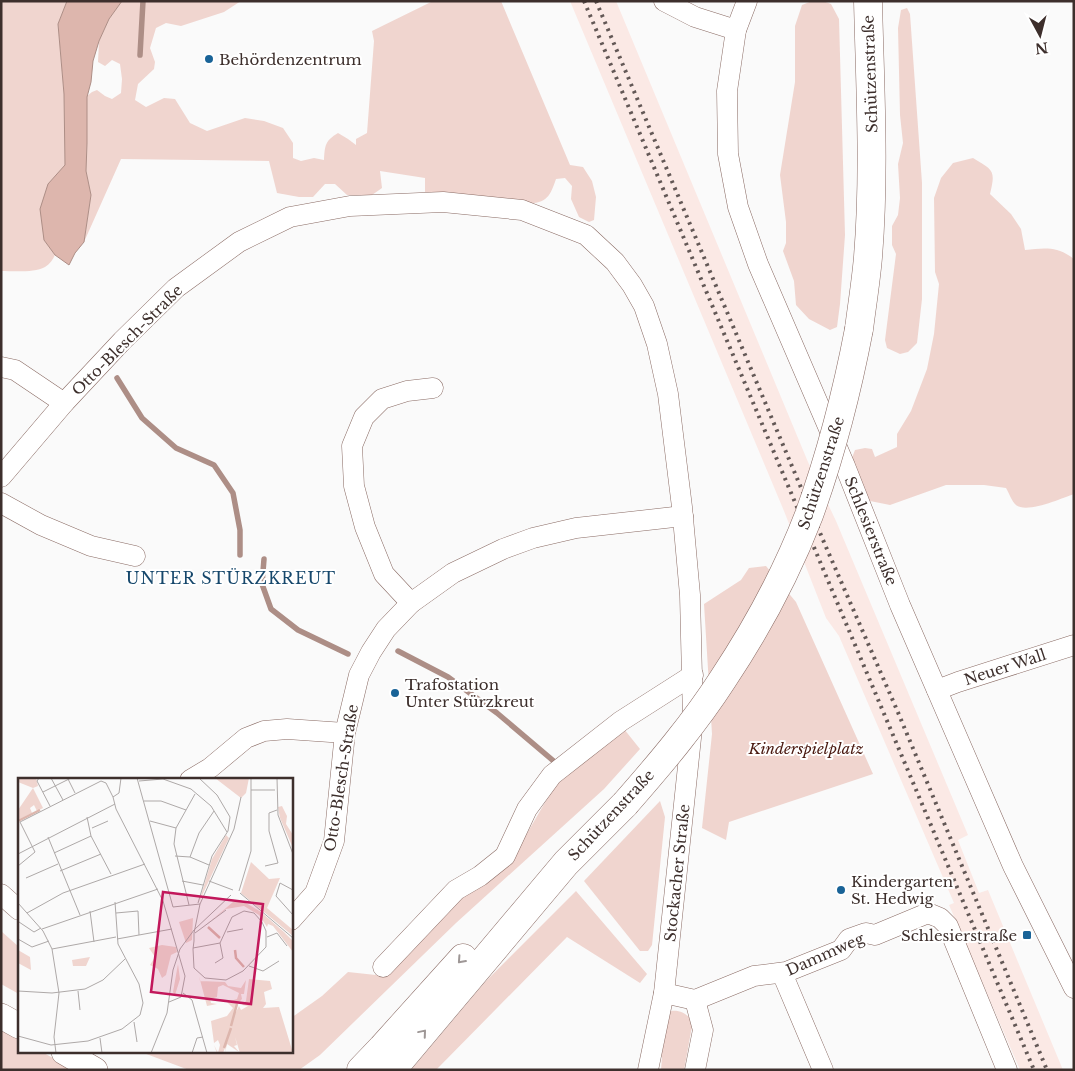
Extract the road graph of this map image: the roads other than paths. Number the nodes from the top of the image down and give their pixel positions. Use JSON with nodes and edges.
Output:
{"nodes":[{"id":1,"x":664,"y":1,"type":"edge"},
{"id":2,"x":747,"y":1,"type":"edge"},
{"id":3,"x":868,"y":1,"type":"edge"},
{"id":4,"x":736,"y":30,"type":"junction"},
{"id":5,"x":1,"y":367,"type":"edge"},
{"id":6,"x":433,"y":388,"type":"dead end"},
{"id":7,"x":64,"y":403,"type":"junction"},
{"id":8,"x":1,"y":476,"type":"edge"},
{"id":9,"x":1,"y":503,"type":"edge"},
{"id":10,"x":683,"y":516,"type":"junction"},
{"id":11,"x":135,"y":556,"type":"dead end"},
{"id":12,"x":411,"y":603,"type":"junction"},
{"id":13,"x":1074,"y":645,"type":"edge"},
{"id":14,"x":693,"y":675,"type":"junction"},
{"id":15,"x":937,"y":690,"type":"junction"},
{"id":16,"x":345,"y":733,"type":"junction"},
{"id":17,"x":193,"y":778,"type":"edge"},
{"id":18,"x":562,"y":868,"type":"junction"},
{"id":19,"x":1,"y":894,"type":"edge"},
{"id":20,"x":18,"y":909,"type":"edge"},
{"id":21,"x":292,"y":919,"type":"edge"},
{"id":22,"x":383,"y":967,"type":"dead end"},
{"id":23,"x":782,"y":973,"type":"junction"},
{"id":24,"x":1074,"y":988,"type":"edge"},
{"id":25,"x":664,"y":993,"type":"junction"},
{"id":26,"x":695,"y":1000,"type":"junction"},
{"id":27,"x":1,"y":1016,"type":"edge"},
{"id":28,"x":18,"y":1025,"type":"edge"},
{"id":29,"x":67,"y":1054,"type":"edge"},
{"id":30,"x":95,"y":1070,"type":"edge"},
{"id":31,"x":361,"y":1070,"type":"edge"},
{"id":32,"x":392,"y":1070,"type":"edge"},
{"id":33,"x":648,"y":1070,"type":"edge"},
{"id":34,"x":694,"y":1070,"type":"edge"},
{"id":35,"x":823,"y":1070,"type":"edge"},
{"id":36,"x":1007,"y":1070,"type":"edge"}],
"edges":[{"from":1,"to":4,"type":"street"},
{"from":2,"to":4,"type":"street","name":"Schlesierstraße"},
{"from":3,"to":18,"type":"main road","name":"Schützenstraße","bridge":true},
{"from":4,"to":15,"type":"street","name":"Schlesierstraße"},
{"from":5,"to":7,"type":"street"},
{"from":6,"to":12,"type":"street"},
{"from":7,"to":8,"type":"street","name":"Otto-Blesch-Straße"},
{"from":7,"to":10,"type":"street","name":"Otto-Blesch-Straße"},
{"from":9,"to":11,"type":"street"},
{"from":10,"to":12,"type":"street","name":"Otto-Blesch-Straße"},
{"from":10,"to":14,"type":"street","name":"Otto-Blesch-Straße"},
{"from":12,"to":16,"type":"street","name":"Otto-Blesch-Straße"},
{"from":13,"to":15,"type":"street","name":"Neuer Wall"},
{"from":14,"to":22,"type":"street"},
{"from":14,"to":25,"type":"street","name":"Stockacher Straße"},
{"from":15,"to":24,"type":"street","name":"Schlesierstraße"},
{"from":16,"to":17,"type":"street"},
{"from":16,"to":21,"type":"street","name":"Otto-Blesch-Straße"},
{"from":18,"to":31,"type":"main road","name":"Schützenstraße","one_way":true},
{"from":32,"to":18,"type":"main road","name":"Schützenstraße","one_way":true},
{"from":19,"to":20,"type":"street"},
{"from":23,"to":26,"type":"street","name":"Dammweg"},
{"from":23,"to":35,"type":"street"},
{"from":23,"to":36,"type":"street","name":"Dammweg"},
{"from":25,"to":26,"type":"street"},
{"from":25,"to":33,"type":"street","name":"Stockacher Straße"},
{"from":26,"to":34,"type":"street"},
{"from":27,"to":28,"type":"street"},
{"from":29,"to":30,"type":"street"}]}
